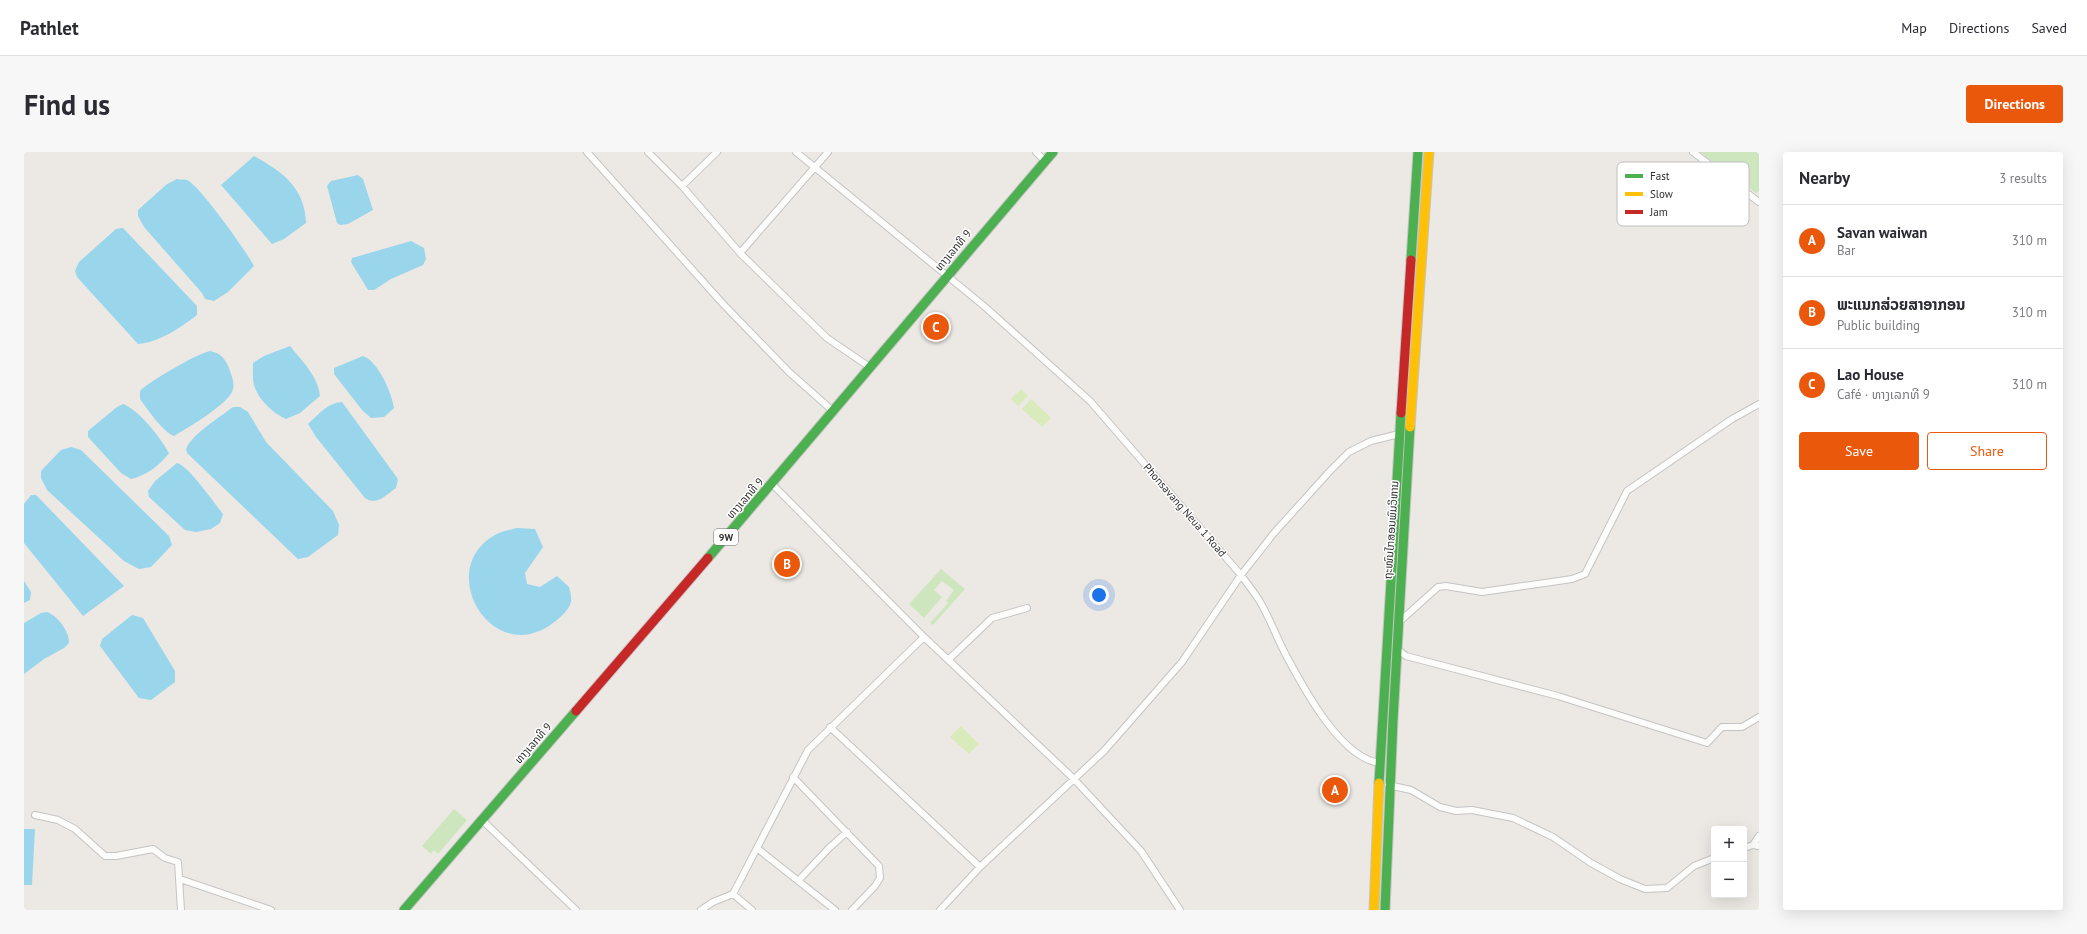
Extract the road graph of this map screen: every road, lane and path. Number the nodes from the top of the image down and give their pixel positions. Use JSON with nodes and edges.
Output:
{"nodes":[{"id":1,"x":587,"y":152,"type":"edge"},
{"id":2,"x":648,"y":152,"type":"edge"},
{"id":3,"x":717,"y":152,"type":"edge"},
{"id":4,"x":796,"y":152,"type":"edge"},
{"id":5,"x":828,"y":152,"type":"edge"},
{"id":6,"x":1036,"y":152,"type":"edge"},
{"id":7,"x":1053,"y":152,"type":"edge"},
{"id":8,"x":1418,"y":152,"type":"edge"},
{"id":9,"x":1429,"y":152,"type":"edge"},
{"id":10,"x":1693,"y":152,"type":"edge"},
{"id":11,"x":1045,"y":161,"type":"junction"},
{"id":12,"x":1706,"y":162,"type":"edge"},
{"id":13,"x":814,"y":166,"type":"junction"},
{"id":14,"x":682,"y":186,"type":"junction"},
{"id":15,"x":1749,"y":194,"type":"edge"},
{"id":16,"x":1759,"y":202,"type":"edge"},
{"id":17,"x":740,"y":253,"type":"junction"},
{"id":18,"x":946,"y":276,"type":"junction"},
{"id":19,"x":871,"y":368,"type":"junction"},
{"id":20,"x":1759,"y":404,"type":"edge"},
{"id":21,"x":834,"y":412,"type":"junction"},
{"id":22,"x":1399,"y":434,"type":"junction"},
{"id":23,"x":772,"y":484,"type":"junction"},
{"id":24,"x":1241,"y":575,"type":"junction"},
{"id":25,"x":1027,"y":608,"type":"dead end"},
{"id":26,"x":1397,"y":624,"type":"junction"},
{"id":27,"x":924,"y":637,"type":"junction"},
{"id":28,"x":1396,"y":648,"type":"junction"},
{"id":29,"x":948,"y":660,"type":"junction"},
{"id":30,"x":1759,"y":717,"type":"edge"},
{"id":31,"x":830,"y":727,"type":"junction"},
{"id":32,"x":1379,"y":763,"type":"junction"},
{"id":33,"x":1390,"y":763,"type":"junction"},
{"id":34,"x":793,"y":777,"type":"junction"},
{"id":35,"x":1073,"y":778,"type":"junction"},
{"id":36,"x":1388,"y":785,"type":"junction"},
{"id":37,"x":35,"y":815,"type":"dead end"},
{"id":38,"x":482,"y":820,"type":"junction"},
{"id":39,"x":847,"y":832,"type":"junction"},
{"id":40,"x":1759,"y":836,"type":"edge"},
{"id":41,"x":1756,"y":846,"type":"edge"},
{"id":42,"x":758,"y":849,"type":"junction"},
{"id":43,"x":1711,"y":859,"type":"edge"},
{"id":44,"x":980,"y":867,"type":"junction"},
{"id":45,"x":180,"y":879,"type":"junction"},
{"id":46,"x":798,"y":881,"type":"junction"},
{"id":47,"x":733,"y":894,"type":"junction"},
{"id":48,"x":181,"y":910,"type":"edge"},
{"id":49,"x":271,"y":910,"type":"edge"},
{"id":50,"x":404,"y":910,"type":"edge"},
{"id":51,"x":576,"y":910,"type":"edge"},
{"id":52,"x":701,"y":910,"type":"edge"},
{"id":53,"x":752,"y":910,"type":"edge"},
{"id":54,"x":835,"y":910,"type":"edge"},
{"id":55,"x":852,"y":910,"type":"edge"},
{"id":56,"x":940,"y":910,"type":"edge"},
{"id":57,"x":1180,"y":910,"type":"edge"},
{"id":58,"x":1374,"y":910,"type":"edge"},
{"id":59,"x":1384,"y":910,"type":"edge"}],
"edges":[{"from":1,"to":21,"type":"street"},
{"from":2,"to":14,"type":"street"},
{"from":3,"to":14,"type":"street"},
{"from":4,"to":13,"type":"street","name":"Phonsavang Neua 1 Road"},
{"from":5,"to":13,"type":"street"},
{"from":6,"to":11,"type":"street"},
{"from":7,"to":11,"type":"main road","name":"ທາງເລກທີ 9","number":"9W"},
{"from":8,"to":22,"type":"main road","name":"ຖະໜົນໄກສອນພົມວິຫານ"},
{"from":9,"to":26,"type":"main road","name":"ຖະໜົນໄກສອນພົມວິຫານ"},
{"from":10,"to":12,"type":"street"},
{"from":11,"to":18,"type":"main road","name":"ທາງເລກທີ 9","number":"9W"},
{"from":13,"to":17,"type":"street"},
{"from":13,"to":18,"type":"street","name":"Phonsavang Neua 1 Road"},
{"from":14,"to":17,"type":"street"},
{"from":15,"to":16,"type":"street"},
{"from":17,"to":19,"type":"street"},
{"from":18,"to":19,"type":"main road","name":"ທາງເລກທີ 9","number":"9W"},
{"from":18,"to":24,"type":"street","name":"Phonsavang Neua 1 Road"},
{"from":19,"to":21,"type":"main road","name":"ທາງເລກທີ 9","number":"9W"},
{"from":20,"to":26,"type":"street"},
{"from":21,"to":23,"type":"main road","name":"ທາງເລກທີ 9","number":"9W"},
{"from":22,"to":24,"type":"street"},
{"from":22,"to":32,"type":"main road","name":"ຖະໜົນໄກສອນພົມວິຫານ"},
{"from":23,"to":27,"type":"street"},
{"from":23,"to":38,"type":"main road","name":"ທາງເລກທີ 9","number":"9W"},
{"from":24,"to":32,"type":"street","name":"Phonsavang Neua 1 Road"},
{"from":24,"to":35,"type":"street"},
{"from":25,"to":29,"type":"street"},
{"from":26,"to":28,"type":"main road","name":"ຖະໜົນໄກສອນພົມວິຫານ"},
{"from":27,"to":29,"type":"street"},
{"from":27,"to":31,"type":"street"},
{"from":28,"to":30,"type":"street"},
{"from":28,"to":33,"type":"main road","name":"ຖະໜົນໄກສອນພົມວິຫານ"},
{"from":29,"to":35,"type":"street"},
{"from":31,"to":34,"type":"street"},
{"from":31,"to":44,"type":"street"},
{"from":32,"to":33,"type":"street","name":"Phonsavang Neua 1 Road"},
{"from":32,"to":58,"type":"main road","name":"ຖະໜົນໄກສອນພົມວິຫານ"},
{"from":33,"to":36,"type":"main road","name":"ຖະໜົນໄກສອນພົມວິຫານ"},
{"from":34,"to":39,"type":"street"},
{"from":34,"to":42,"type":"street"},
{"from":35,"to":44,"type":"street"},
{"from":35,"to":57,"type":"street"},
{"from":36,"to":43,"type":"street"},
{"from":36,"to":59,"type":"main road","name":"ຖະໜົນໄກສອນພົມວິຫານ"},
{"from":37,"to":45,"type":"street"},
{"from":38,"to":50,"type":"main road","name":"ທາງເລກທີ 9","number":"9W"},
{"from":38,"to":51,"type":"street"},
{"from":39,"to":46,"type":"street"},
{"from":39,"to":55,"type":"street"},
{"from":40,"to":41,"type":"street"},
{"from":42,"to":46,"type":"street"},
{"from":42,"to":47,"type":"street"},
{"from":44,"to":56,"type":"street"},
{"from":45,"to":48,"type":"street"},
{"from":45,"to":49,"type":"street"},
{"from":46,"to":54,"type":"street"},
{"from":47,"to":52,"type":"street"},
{"from":47,"to":53,"type":"street"}]}
